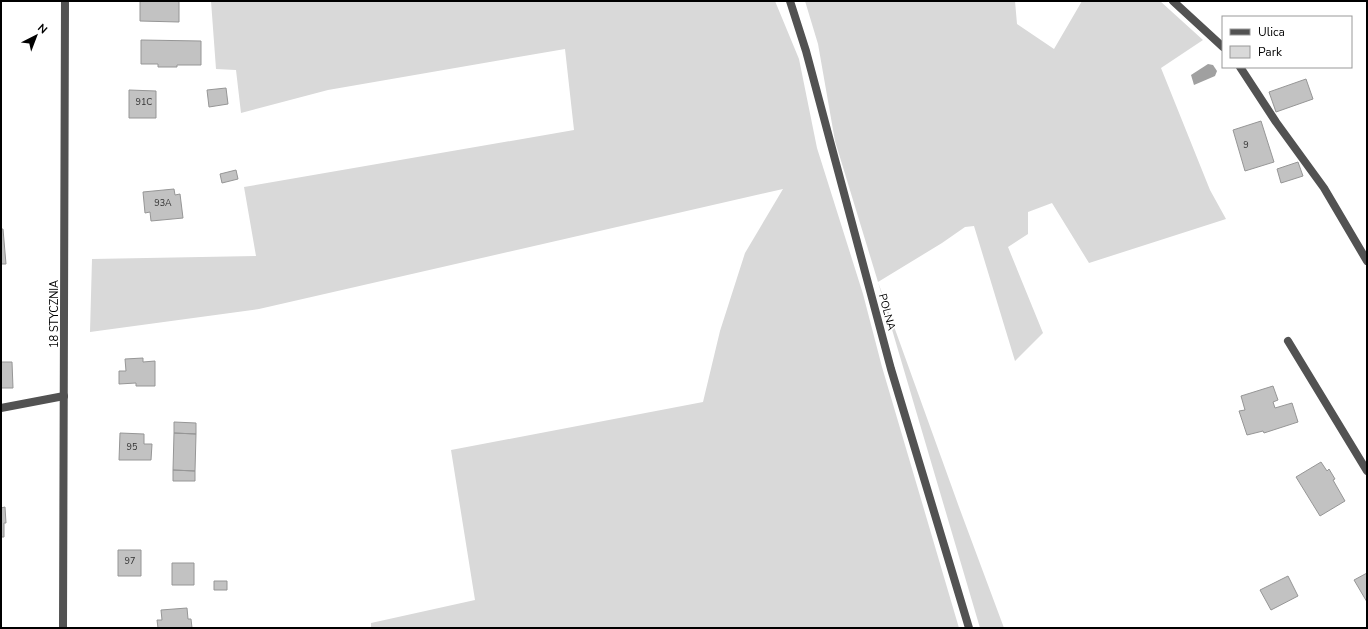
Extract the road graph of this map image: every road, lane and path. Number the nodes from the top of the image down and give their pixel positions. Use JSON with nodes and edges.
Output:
{"nodes":[{"id":1,"x":65,"y":1,"type":"edge"},
{"id":2,"x":790,"y":1,"type":"edge"},
{"id":3,"x":1172,"y":1,"type":"edge"},
{"id":4,"x":1222,"y":47,"type":"edge"},
{"id":5,"x":1241,"y":68,"type":"edge"},
{"id":6,"x":1367,"y":260,"type":"edge"},
{"id":7,"x":1288,"y":341,"type":"dead end"},
{"id":8,"x":64,"y":396,"type":"junction"},
{"id":9,"x":1,"y":408,"type":"edge"},
{"id":10,"x":1367,"y":471,"type":"edge"},
{"id":11,"x":63,"y":628,"type":"edge"},
{"id":12,"x":969,"y":628,"type":"edge"}],
"edges":[{"from":1,"to":8,"type":"street","name":"18 STYCZNIA"},
{"from":2,"to":12,"type":"street","name":"POLNA"},
{"from":3,"to":4,"type":"street"},
{"from":5,"to":6,"type":"street"},
{"from":7,"to":10,"type":"street"},
{"from":8,"to":9,"type":"street"},
{"from":8,"to":11,"type":"street","name":"18 STYCZNIA"}]}
